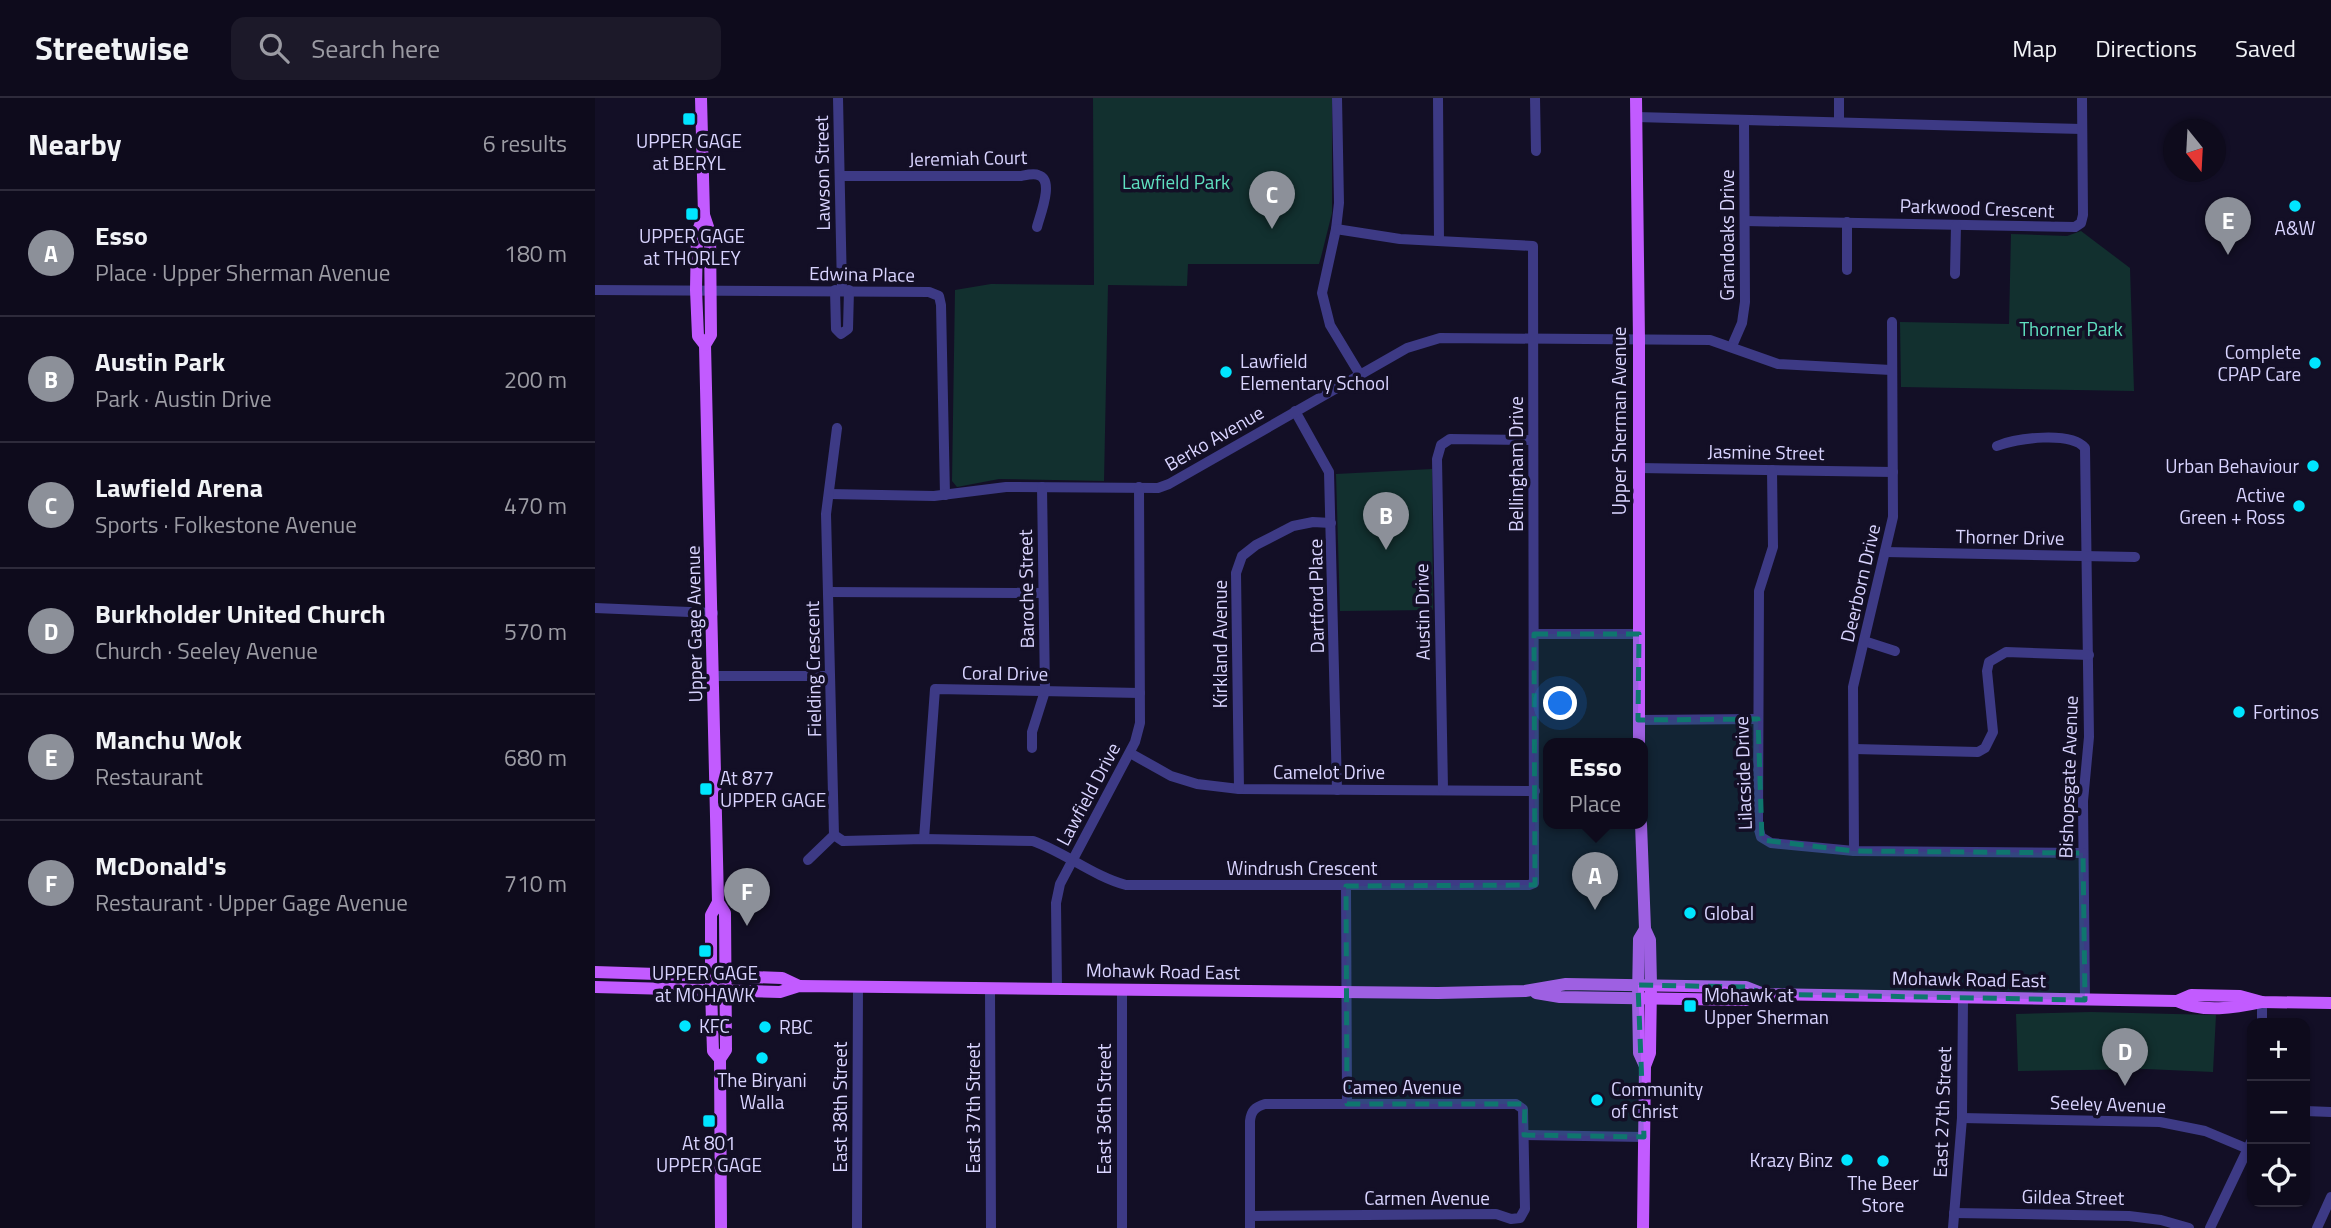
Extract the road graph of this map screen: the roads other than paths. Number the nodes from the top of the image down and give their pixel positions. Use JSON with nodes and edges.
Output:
{"nodes":[{"id":1,"x":701,"y":98,"type":"edge"},
{"id":2,"x":838,"y":98,"type":"edge"},
{"id":3,"x":1337,"y":98,"type":"edge"},
{"id":4,"x":1438,"y":98,"type":"edge"},
{"id":5,"x":1535,"y":98,"type":"edge"},
{"id":6,"x":1636,"y":98,"type":"edge"},
{"id":7,"x":1839,"y":98,"type":"edge"},
{"id":8,"x":2082,"y":98,"type":"edge"},
{"id":9,"x":1636,"y":117,"type":"junction"},
{"id":10,"x":1744,"y":120,"type":"junction"},
{"id":11,"x":1839,"y":122,"type":"junction"},
{"id":12,"x":2082,"y":129,"type":"junction"},
{"id":13,"x":1536,"y":151,"type":"dead end"},
{"id":14,"x":840,"y":176,"type":"junction"},
{"id":15,"x":704,"y":215,"type":"junction"},
{"id":16,"x":1745,"y":220,"type":"junction"},
{"id":17,"x":1847,"y":222,"type":"junction"},
{"id":18,"x":1956,"y":225,"type":"junction"},
{"id":19,"x":1037,"y":227,"type":"dead end"},
{"id":20,"x":1336,"y":229,"type":"junction"},
{"id":21,"x":1439,"y":240,"type":"junction"},
{"id":22,"x":1847,"y":270,"type":"dead end"},
{"id":23,"x":1955,"y":274,"type":"dead end"},
{"id":24,"x":595,"y":290,"type":"edge"},
{"id":25,"x":696,"y":290,"type":"junction"},
{"id":26,"x":711,"y":290,"type":"junction"},
{"id":27,"x":842,"y":290,"type":"junction"},
{"id":28,"x":1892,"y":322,"type":"dead end"},
{"id":29,"x":1533,"y":337,"type":"junction"},
{"id":30,"x":1639,"y":340,"type":"junction"},
{"id":31,"x":705,"y":345,"type":"junction"},
{"id":32,"x":1732,"y":346,"type":"junction"},
{"id":33,"x":1891,"y":370,"type":"junction"},
{"id":34,"x":1359,"y":373,"type":"junction"},
{"id":35,"x":1295,"y":411,"type":"junction"},
{"id":36,"x":837,"y":428,"type":"dead end"},
{"id":37,"x":1533,"y":440,"type":"junction"},
{"id":38,"x":1997,"y":446,"type":"dead end"},
{"id":39,"x":1639,"y":468,"type":"junction"},
{"id":40,"x":1772,"y":470,"type":"junction"},
{"id":41,"x":1893,"y":472,"type":"junction"},
{"id":42,"x":1042,"y":487,"type":"junction"},
{"id":43,"x":1139,"y":487,"type":"junction"},
{"id":44,"x":829,"y":495,"type":"junction"},
{"id":45,"x":945,"y":495,"type":"junction"},
{"id":46,"x":1331,"y":523,"type":"junction"},
{"id":47,"x":1885,"y":552,"type":"junction"},
{"id":48,"x":2088,"y":556,"type":"junction"},
{"id":49,"x":2135,"y":556,"type":"dead end"},
{"id":50,"x":828,"y":592,"type":"junction"},
{"id":51,"x":1043,"y":593,"type":"junction"},
{"id":52,"x":595,"y":608,"type":"edge"},
{"id":53,"x":713,"y":613,"type":"junction"},
{"id":54,"x":1534,"y":634,"type":"junction"},
{"id":55,"x":1639,"y":634,"type":"junction"},
{"id":56,"x":1864,"y":641,"type":"junction"},
{"id":57,"x":1895,"y":651,"type":"dead end"},
{"id":58,"x":2089,"y":655,"type":"junction"},
{"id":59,"x":714,"y":676,"type":"junction"},
{"id":60,"x":830,"y":676,"type":"junction"},
{"id":61,"x":1045,"y":691,"type":"junction"},
{"id":62,"x":1140,"y":693,"type":"junction"},
{"id":63,"x":1758,"y":719,"type":"junction"},
{"id":64,"x":1638,"y":720,"type":"junction"},
{"id":65,"x":1639,"y":738,"type":"edge"},
{"id":66,"x":1031,"y":748,"type":"dead end"},
{"id":67,"x":1854,"y":749,"type":"junction"},
{"id":68,"x":1130,"y":752,"type":"junction"},
{"id":69,"x":1239,"y":789,"type":"junction"},
{"id":70,"x":1443,"y":789,"type":"junction"},
{"id":71,"x":1337,"y":790,"type":"junction"},
{"id":72,"x":1535,"y":791,"type":"junction"},
{"id":73,"x":1641,"y":829,"type":"edge"},
{"id":74,"x":834,"y":835,"type":"junction"},
{"id":75,"x":924,"y":839,"type":"junction"},
{"id":76,"x":1854,"y":851,"type":"junction"},
{"id":77,"x":2083,"y":853,"type":"junction"},
{"id":78,"x":808,"y":860,"type":"dead end"},
{"id":79,"x":1072,"y":860,"type":"junction"},
{"id":80,"x":1535,"y":880,"type":"joint"},
{"id":81,"x":1346,"y":886,"type":"junction"},
{"id":82,"x":718,"y":902,"type":"junction"},
{"id":83,"x":595,"y":972,"type":"edge"},
{"id":84,"x":711,"y":983,"type":"junction"},
{"id":85,"x":726,"y":984,"type":"junction"},
{"id":86,"x":595,"y":987,"type":"edge"},
{"id":87,"x":858,"y":987,"type":"junction"},
{"id":88,"x":990,"y":988,"type":"junction"},
{"id":89,"x":1057,"y":989,"type":"junction"},
{"id":90,"x":1122,"y":990,"type":"junction"},
{"id":91,"x":1347,"y":992,"type":"junction"},
{"id":92,"x":1644,"y":992,"type":"junction"},
{"id":93,"x":1963,"y":998,"type":"junction"},
{"id":94,"x":2085,"y":1000,"type":"junction"},
{"id":95,"x":2262,"y":1002,"type":"junction"},
{"id":96,"x":2331,"y":1003,"type":"edge"},
{"id":97,"x":2262,"y":1018,"type":"edge"},
{"id":98,"x":720,"y":1059,"type":"junction"},
{"id":99,"x":1347,"y":1104,"type":"junction"},
{"id":100,"x":2310,"y":1111,"type":"edge"},
{"id":101,"x":2331,"y":1112,"type":"edge"},
{"id":102,"x":1962,"y":1118,"type":"junction"},
{"id":103,"x":1524,"y":1135,"type":"junction"},
{"id":104,"x":1644,"y":1137,"type":"junction"},
{"id":105,"x":2247,"y":1144,"type":"edge"},
{"id":106,"x":2247,"y":1151,"type":"edge"},
{"id":107,"x":2331,"y":1198,"type":"edge"},
{"id":108,"x":1954,"y":1213,"type":"junction"},
{"id":109,"x":1250,"y":1216,"type":"junction"},
{"id":110,"x":721,"y":1228,"type":"edge"},
{"id":111,"x":857,"y":1228,"type":"edge"},
{"id":112,"x":991,"y":1228,"type":"edge"},
{"id":113,"x":1122,"y":1228,"type":"edge"},
{"id":114,"x":1250,"y":1228,"type":"edge"},
{"id":115,"x":1643,"y":1228,"type":"edge"},
{"id":116,"x":1953,"y":1228,"type":"edge"},
{"id":117,"x":2189,"y":1228,"type":"edge"},
{"id":118,"x":2210,"y":1228,"type":"edge"},
{"id":119,"x":2317,"y":1228,"type":"edge"}],
"edges":[{"from":1,"to":15,"type":"main road","name":"Upper Gage Avenue"},
{"from":2,"to":14,"type":"street","name":"Lawson Street"},
{"from":3,"to":20,"type":"street"},
{"from":4,"to":21,"type":"street"},
{"from":5,"to":13,"type":"street"},
{"from":6,"to":9,"type":"main road","name":"Upper Sherman Avenue"},
{"from":7,"to":11,"type":"street"},
{"from":8,"to":12,"type":"street","name":"Parkwood Crescent"},
{"from":9,"to":10,"type":"street"},
{"from":9,"to":30,"type":"main road","name":"Upper Sherman Avenue"},
{"from":10,"to":11,"type":"street"},
{"from":10,"to":16,"type":"street","name":"Grandoaks Drive"},
{"from":11,"to":12,"type":"street"},
{"from":12,"to":18,"type":"street","name":"Parkwood Crescent"},
{"from":14,"to":19,"type":"street","name":"Jeremiah Court"},
{"from":14,"to":27,"type":"street","name":"Lawson Street"},
{"from":15,"to":25,"type":"main road","name":"Upper Gage Avenue"},
{"from":15,"to":26,"type":"main road","name":"Upper Gage Avenue"},
{"from":16,"to":17,"type":"street","name":"Parkwood Crescent"},
{"from":16,"to":32,"type":"street","name":"Grandoaks Drive"},
{"from":17,"to":18,"type":"street","name":"Parkwood Crescent"},
{"from":17,"to":22,"type":"street"},
{"from":18,"to":23,"type":"street"},
{"from":20,"to":21,"type":"street","name":"Bellingham Drive"},
{"from":20,"to":34,"type":"street"},
{"from":21,"to":29,"type":"street","name":"Bellingham Drive"},
{"from":24,"to":25,"type":"street","name":"Edwina Place"},
{"from":25,"to":26,"type":"street","name":"Edwina Place"},
{"from":25,"to":31,"type":"main road","name":"Upper Gage Avenue"},
{"from":26,"to":27,"type":"street","name":"Edwina Place"},
{"from":26,"to":31,"type":"main road","name":"Upper Gage Avenue"},
{"from":27,"to":45,"type":"street","name":"Edwina Place"},
{"from":28,"to":33,"type":"street","name":"Deerborn Drive"},
{"from":29,"to":30,"type":"street","name":"Berko Avenue"},
{"from":29,"to":34,"type":"street","name":"Berko Avenue"},
{"from":29,"to":37,"type":"street","name":"Bellingham Drive"},
{"from":30,"to":32,"type":"street","name":"Berko Avenue"},
{"from":30,"to":39,"type":"main road","name":"Upper Sherman Avenue"},
{"from":31,"to":53,"type":"main road","name":"Upper Gage Avenue"},
{"from":32,"to":33,"type":"street","name":"Berko Avenue"},
{"from":33,"to":41,"type":"street","name":"Deerborn Drive"},
{"from":34,"to":35,"type":"street","name":"Berko Avenue"},
{"from":35,"to":43,"type":"street","name":"Berko Avenue"},
{"from":35,"to":46,"type":"street","name":"Dartford Place"},
{"from":36,"to":44,"type":"street"},
{"from":37,"to":54,"type":"street","name":"Bellingham Drive"},
{"from":37,"to":70,"type":"street","name":"Austin Drive"},
{"from":38,"to":48,"type":"street","name":"Bishopsgate Avenue"},
{"from":39,"to":40,"type":"street","name":"Jasmine Street"},
{"from":39,"to":55,"type":"main road","name":"Upper Sherman Avenue"},
{"from":40,"to":41,"type":"street","name":"Jasmine Street"},
{"from":40,"to":63,"type":"street","name":"Lilacside Drive"},
{"from":41,"to":47,"type":"street","name":"Deerborn Drive"},
{"from":42,"to":43,"type":"street","name":"Berko Avenue"},
{"from":42,"to":45,"type":"street","name":"Berko Avenue"},
{"from":42,"to":51,"type":"street","name":"Baroche Street"},
{"from":43,"to":62,"type":"street","name":"Lawfield Drive"},
{"from":44,"to":45,"type":"street","name":"Berko Avenue"},
{"from":44,"to":50,"type":"street"},
{"from":46,"to":69,"type":"street","name":"Kirkland Avenue"},
{"from":46,"to":71,"type":"street","name":"Dartford Place"},
{"from":47,"to":48,"type":"street","name":"Thorner Drive"},
{"from":47,"to":56,"type":"street","name":"Deerborn Drive"},
{"from":48,"to":49,"type":"street","name":"Thorner Drive"},
{"from":48,"to":58,"type":"street","name":"Bishopsgate Avenue"},
{"from":50,"to":51,"type":"street","name":"Fielding Crescent"},
{"from":50,"to":60,"type":"street","name":"Fielding Crescent"},
{"from":51,"to":61,"type":"street","name":"Baroche Street"},
{"from":52,"to":53,"type":"street"},
{"from":53,"to":59,"type":"main road","name":"Upper Gage Avenue"},
{"from":54,"to":55,"type":"street"},
{"from":54,"to":72,"type":"street","name":"Bellingham Drive"},
{"from":55,"to":64,"type":"main road","name":"Upper Sherman Avenue"},
{"from":56,"to":57,"type":"street"},
{"from":56,"to":67,"type":"street","name":"Deerborn Drive"},
{"from":58,"to":67,"type":"street"},
{"from":58,"to":77,"type":"street","name":"Bishopsgate Avenue"},
{"from":59,"to":60,"type":"street"},
{"from":59,"to":82,"type":"main road","name":"Upper Gage Avenue"},
{"from":60,"to":74,"type":"street","name":"Fielding Crescent"},
{"from":61,"to":62,"type":"street","name":"Coral Drive"},
{"from":61,"to":66,"type":"street","name":"Baroche Street"},
{"from":61,"to":75,"type":"street","name":"Coral Drive"},
{"from":62,"to":68,"type":"street","name":"Lawfield Drive"},
{"from":63,"to":64,"type":"street"},
{"from":63,"to":76,"type":"street","name":"Lilacside Drive"},
{"from":64,"to":65,"type":"main road","name":"Upper Sherman Avenue"},
{"from":67,"to":76,"type":"street","name":"Deerborn Drive"},
{"from":68,"to":69,"type":"street","name":"Camelot Drive"},
{"from":68,"to":79,"type":"street","name":"Lawfield Drive"},
{"from":69,"to":71,"type":"street","name":"Camelot Drive"},
{"from":70,"to":71,"type":"street","name":"Camelot Drive"},
{"from":70,"to":72,"type":"street","name":"Camelot Drive"},
{"from":72,"to":80,"type":"street","name":"Bellingham Drive"},
{"from":73,"to":92,"type":"main road"},
{"from":74,"to":75,"type":"street"},
{"from":74,"to":78,"type":"street"},
{"from":75,"to":79,"type":"street"},
{"from":76,"to":77,"type":"street","name":"Lilacside Drive"},
{"from":77,"to":94,"type":"street","name":"Bishopsgate Avenue"},
{"from":79,"to":81,"type":"street","name":"Windrush Crescent"},
{"from":79,"to":89,"type":"street","name":"Lawfield Drive"},
{"from":80,"to":81,"type":"street","name":"Windrush Crescent"},
{"from":81,"to":91,"type":"street"},
{"from":82,"to":84,"type":"main road","name":"Upper Gage Avenue"},
{"from":82,"to":85,"type":"main road","name":"Upper Gage Avenue"},
{"from":83,"to":84,"type":"main road","name":"Mohawk Road East"},
{"from":84,"to":85,"type":"main road","name":"Mohawk Road East"},
{"from":84,"to":86,"type":"main road","name":"Mohawk Road East"},
{"from":84,"to":98,"type":"main road","name":"Upper Gage Avenue"},
{"from":85,"to":87,"type":"main road","name":"Mohawk Road East"},
{"from":85,"to":98,"type":"main road","name":"Upper Gage Avenue"},
{"from":87,"to":88,"type":"main road","name":"Mohawk Road East"},
{"from":87,"to":111,"type":"street","name":"East 38th Street"},
{"from":88,"to":89,"type":"main road","name":"Mohawk Road East"},
{"from":88,"to":112,"type":"street","name":"East 37th Street"},
{"from":89,"to":90,"type":"main road","name":"Mohawk Road East"},
{"from":90,"to":91,"type":"main road","name":"Mohawk Road East"},
{"from":90,"to":113,"type":"street","name":"East 36th Street"},
{"from":91,"to":92,"type":"main road","name":"Mohawk Road East"},
{"from":91,"to":99,"type":"street"},
{"from":92,"to":93,"type":"main road","name":"Mohawk Road East"},
{"from":92,"to":104,"type":"main road"},
{"from":93,"to":94,"type":"main road","name":"Mohawk Road East"},
{"from":93,"to":102,"type":"street","name":"East 27th Street"},
{"from":94,"to":95,"type":"main road","name":"Mohawk Road East"},
{"from":95,"to":96,"type":"main road","name":"Mohawk Road East"},
{"from":95,"to":97,"type":"street"},
{"from":98,"to":110,"type":"main road","name":"Upper Gage Avenue"},
{"from":99,"to":103,"type":"street","name":"Cameo Avenue"},
{"from":99,"to":109,"type":"street","name":"Cameo Avenue"},
{"from":100,"to":101,"type":"street"},
{"from":102,"to":105,"type":"street","name":"Seeley Avenue"},
{"from":102,"to":108,"type":"street","name":"East 27th Street"},
{"from":103,"to":104,"type":"street"},
{"from":103,"to":109,"type":"street","name":"Carmen Avenue"},
{"from":104,"to":115,"type":"main road"},
{"from":106,"to":118,"type":"street"},
{"from":107,"to":119,"type":"street"},
{"from":108,"to":116,"type":"street","name":"East 27th Street"},
{"from":108,"to":117,"type":"street","name":"Gildea Street"},
{"from":109,"to":114,"type":"street","name":"Cameo Avenue"}]}
